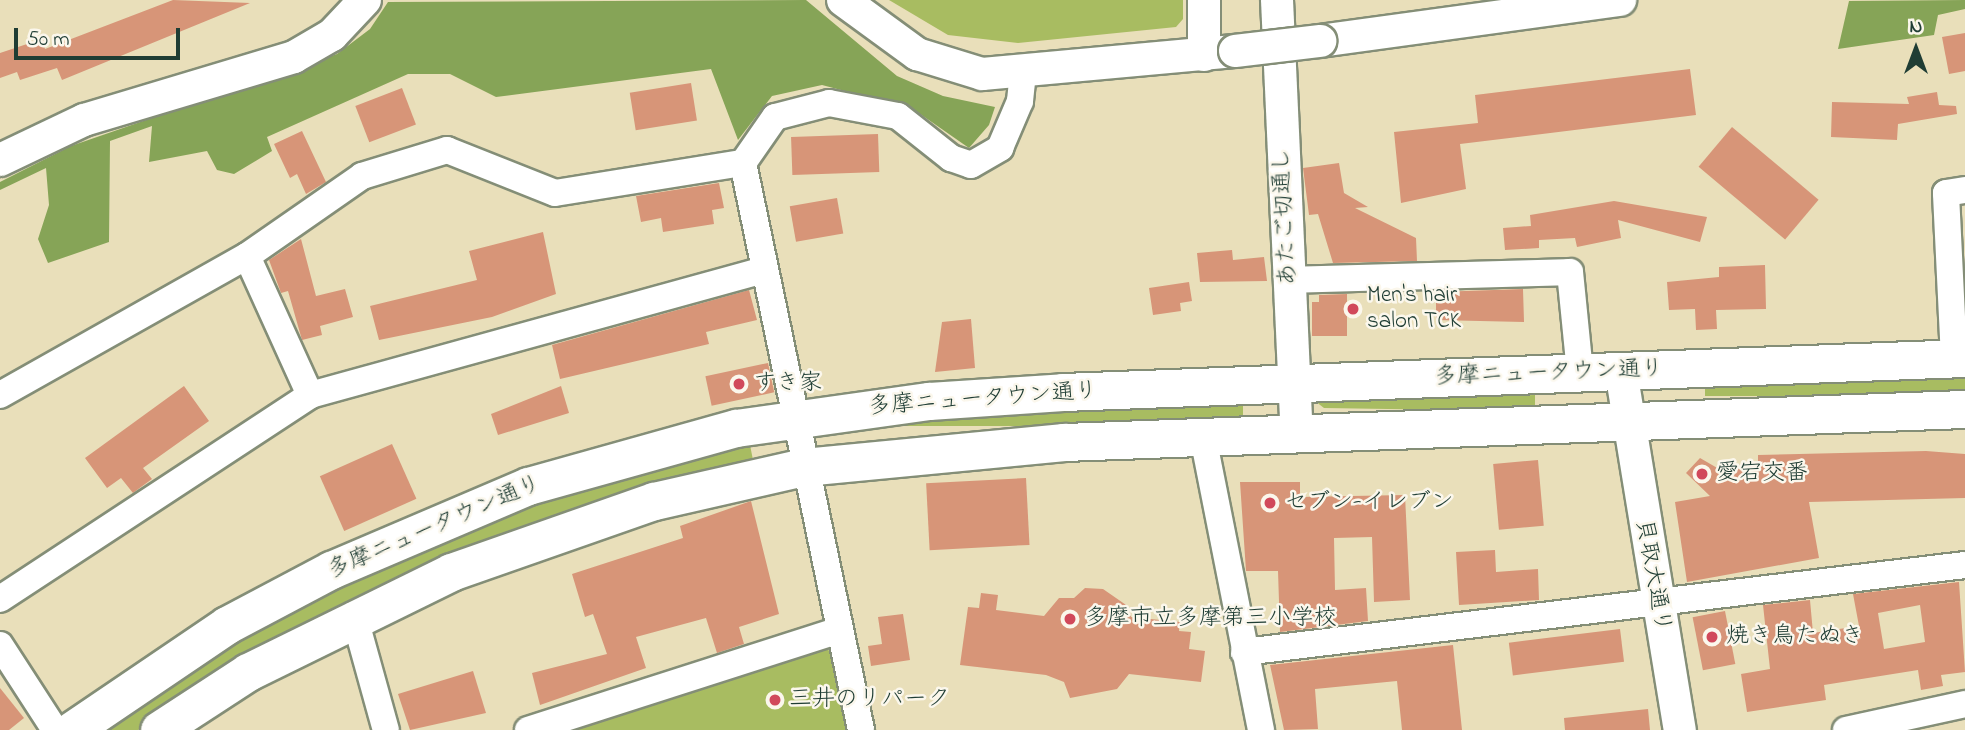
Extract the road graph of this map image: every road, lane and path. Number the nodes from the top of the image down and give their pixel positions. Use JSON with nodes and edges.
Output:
{"nodes":[{"id":1,"x":365,"y":0,"type":"edge"},
{"id":2,"x":843,"y":0,"type":"edge"},
{"id":3,"x":1204,"y":0,"type":"edge"},
{"id":4,"x":1278,"y":0,"type":"edge"},
{"id":5,"x":1620,"y":0,"type":"edge"},
{"id":6,"x":1204,"y":55,"type":"junction"},
{"id":7,"x":1023,"y":74,"type":"junction"},
{"id":8,"x":0,"y":160,"type":"edge"},
{"id":9,"x":743,"y":163,"type":"junction"},
{"id":10,"x":1965,"y":190,"type":"edge"},
{"id":11,"x":247,"y":256,"type":"junction"},
{"id":12,"x":764,"y":270,"type":"junction"},
{"id":13,"x":1290,"y":280,"type":"junction"},
{"id":14,"x":1959,"y":358,"type":"edge"},
{"id":15,"x":1621,"y":371,"type":"junction"},
{"id":16,"x":1580,"y":373,"type":"junction"},
{"id":17,"x":1294,"y":384,"type":"junction"},
{"id":18,"x":0,"y":395,"type":"edge"},
{"id":19,"x":310,"y":395,"type":"junction"},
{"id":20,"x":1965,"y":409,"type":"edge"},
{"id":21,"x":794,"y":417,"type":"junction"},
{"id":22,"x":1628,"y":422,"type":"junction"},
{"id":23,"x":1297,"y":433,"type":"junction"},
{"id":24,"x":1203,"y":437,"type":"junction"},
{"id":25,"x":804,"y":467,"type":"junction"},
{"id":26,"x":1965,"y":565,"type":"edge"},
{"id":27,"x":0,"y":599,"type":"edge"},
{"id":28,"x":1656,"y":606,"type":"junction"},
{"id":29,"x":354,"y":615,"type":"junction"},
{"id":30,"x":839,"y":629,"type":"junction"},
{"id":31,"x":0,"y":645,"type":"edge"},
{"id":32,"x":1244,"y":652,"type":"junction"},
{"id":33,"x":1965,"y":704,"type":"edge"},
{"id":34,"x":55,"y":730,"type":"edge"},
{"id":35,"x":72,"y":730,"type":"edge"},
{"id":36,"x":159,"y":730,"type":"edge"},
{"id":37,"x":386,"y":730,"type":"edge"},
{"id":38,"x":528,"y":730,"type":"edge"},
{"id":39,"x":861,"y":730,"type":"edge"},
{"id":40,"x":1261,"y":730,"type":"edge"},
{"id":41,"x":1680,"y":730,"type":"edge"},
{"id":42,"x":1846,"y":730,"type":"edge"}],
"edges":[{"from":1,"to":8,"type":"street"},
{"from":2,"to":7,"type":"street"},
{"from":3,"to":6,"type":"street"},
{"from":4,"to":13,"type":"street","name":"あたご切通し"},
{"from":5,"to":6,"type":"street","bridge":true},
{"from":6,"to":7,"type":"street"},
{"from":7,"to":9,"type":"street"},
{"from":9,"to":11,"type":"street"},
{"from":9,"to":12,"type":"street"},
{"from":10,"to":14,"type":"street"},
{"from":11,"to":18,"type":"street"},
{"from":11,"to":19,"type":"street"},
{"from":12,"to":19,"type":"street"},
{"from":12,"to":21,"type":"street"},
{"from":13,"to":16,"type":"street"},
{"from":13,"to":17,"type":"street","name":"あたご切通し"},
{"from":14,"to":15,"type":"main road","name":"多摩ニュータウン通り"},
{"from":15,"to":16,"type":"main road","name":"多摩ニュータウン通り"},
{"from":15,"to":22,"type":"street","name":"貝取大通り"},
{"from":16,"to":17,"type":"main road","name":"多摩ニュータウン通り"},
{"from":17,"to":21,"type":"main road","name":"多摩ニュータウン通り"},
{"from":17,"to":23,"type":"street","name":"あたご切通し"},
{"from":19,"to":27,"type":"street"},
{"from":20,"to":22,"type":"main road","name":"多摩ニュータウン通り"},
{"from":21,"to":25,"type":"street"},
{"from":21,"to":35,"type":"main road","name":"多摩ニュータウン通り"},
{"from":22,"to":23,"type":"main road","name":"多摩ニュータウン通り"},
{"from":22,"to":28,"type":"street","name":"貝取大通り"},
{"from":23,"to":24,"type":"main road","name":"多摩ニュータウン通り"},
{"from":24,"to":25,"type":"main road","name":"多摩ニュータウン通り"},
{"from":24,"to":32,"type":"street"},
{"from":25,"to":29,"type":"main road","name":"多摩ニュータウン通り"},
{"from":25,"to":30,"type":"street"},
{"from":26,"to":28,"type":"street"},
{"from":28,"to":32,"type":"street"},
{"from":28,"to":41,"type":"street","name":"貝取大通り"},
{"from":29,"to":36,"type":"main road","name":"多摩ニュータウン通り"},
{"from":29,"to":37,"type":"street"},
{"from":30,"to":38,"type":"street"},
{"from":30,"to":39,"type":"street"},
{"from":31,"to":34,"type":"street"},
{"from":32,"to":40,"type":"street"},
{"from":33,"to":42,"type":"street"}]}
